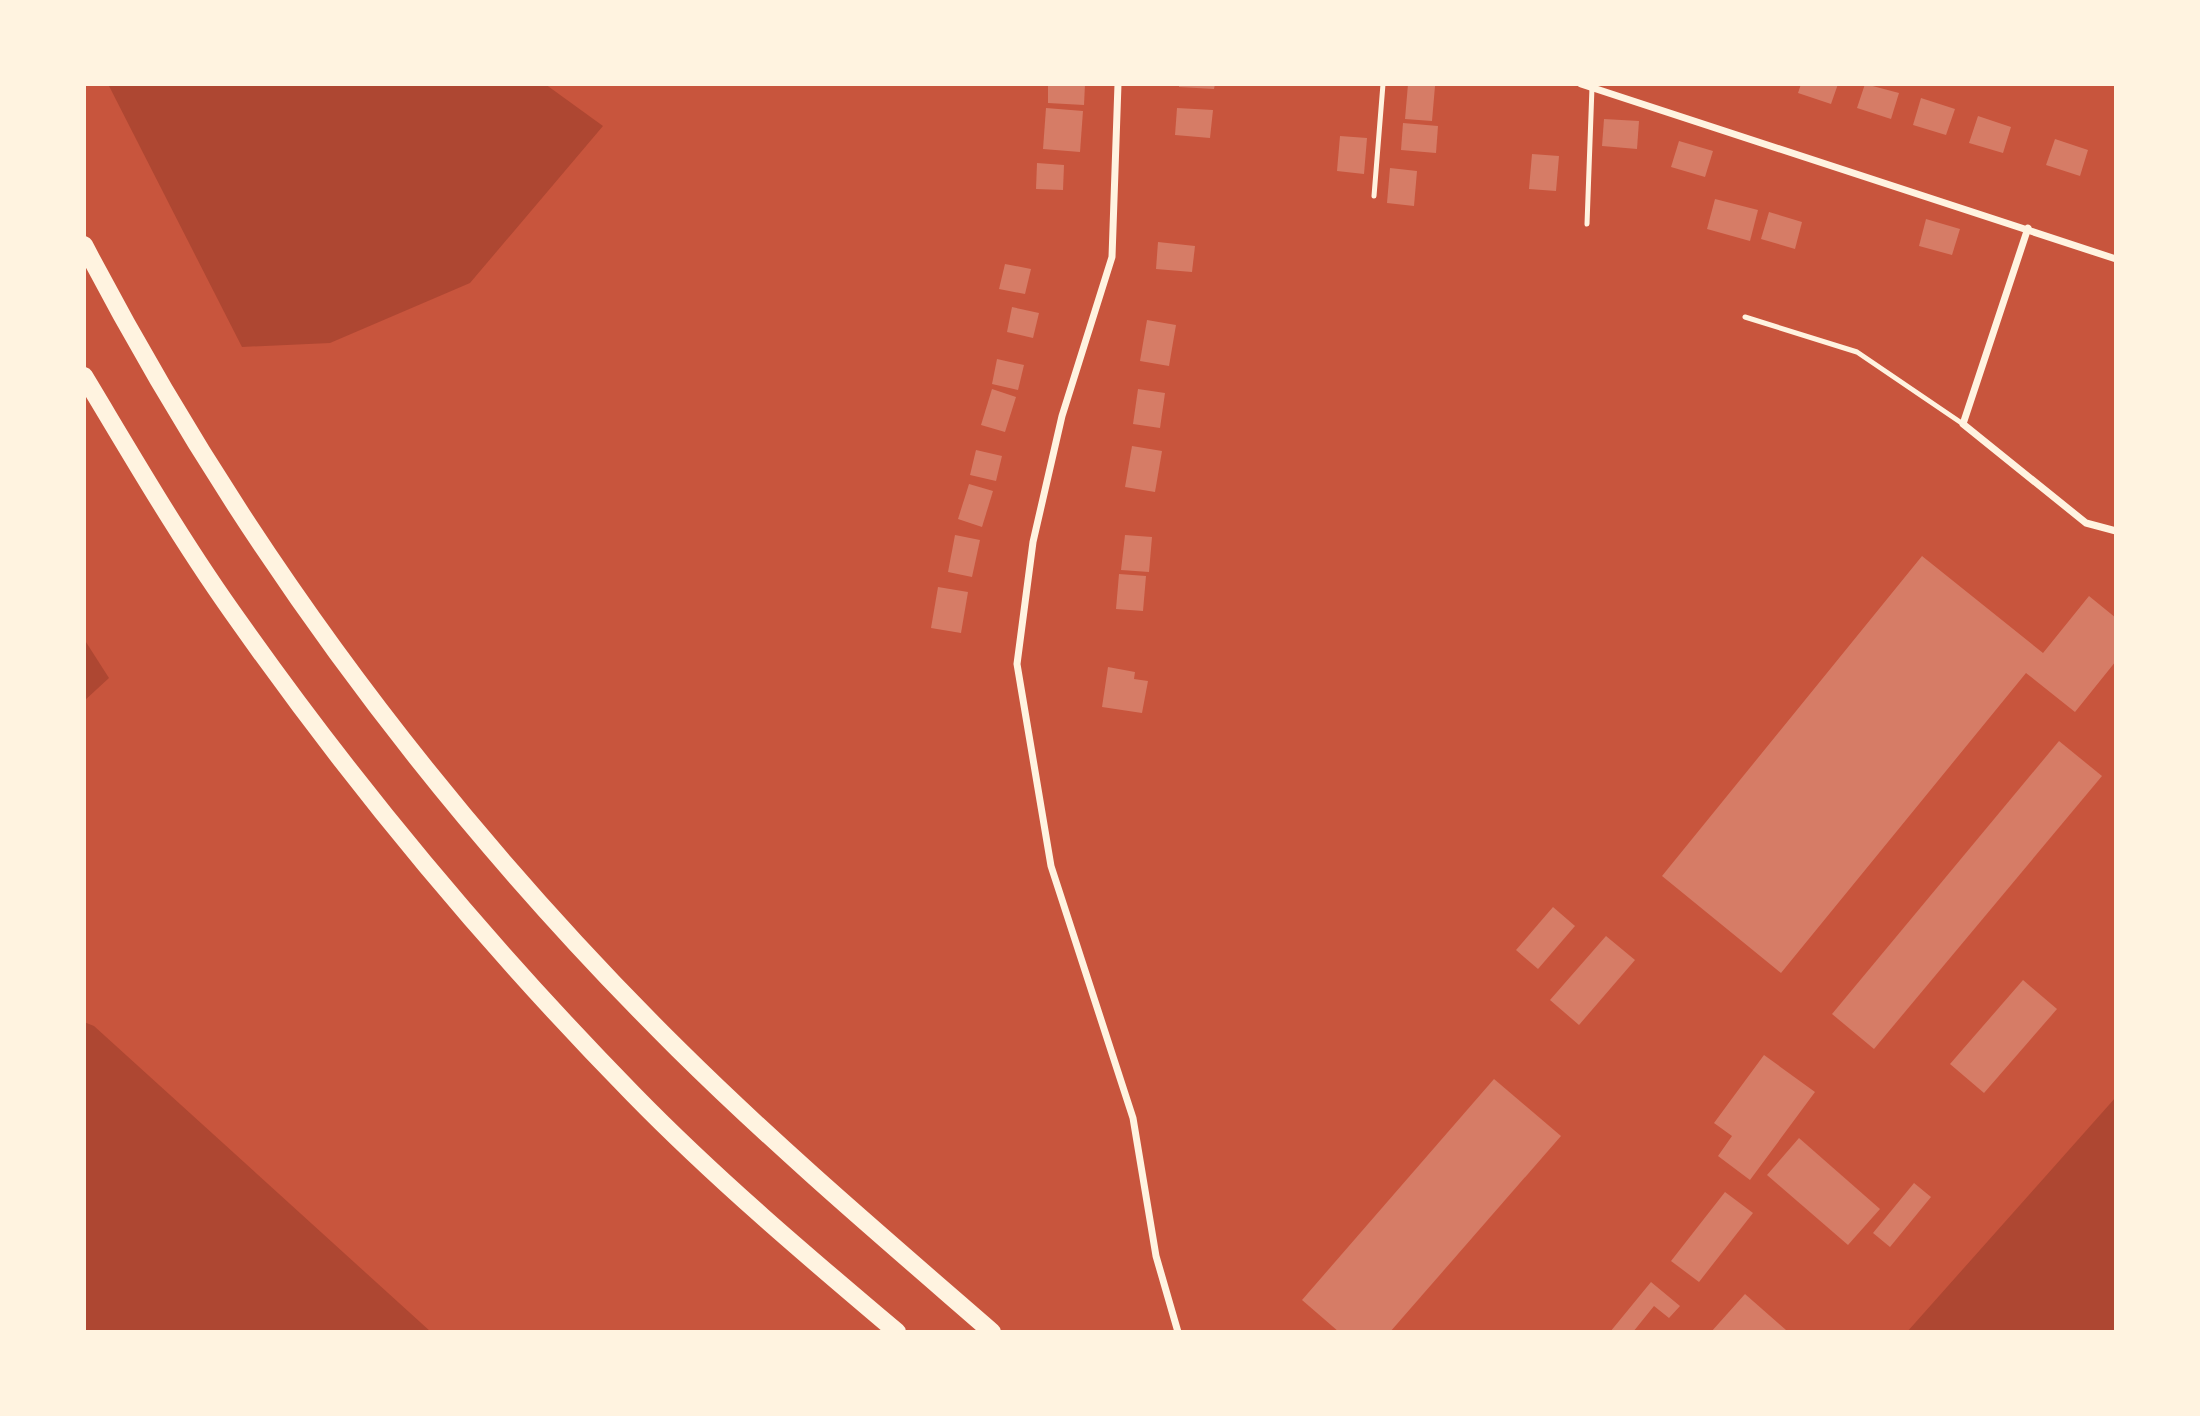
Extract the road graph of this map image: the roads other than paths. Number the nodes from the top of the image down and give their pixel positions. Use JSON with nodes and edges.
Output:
{"nodes":[{"id":1,"x":1118,"y":84,"type":"edge"},
{"id":2,"x":1383,"y":84,"type":"edge"},
{"id":3,"x":1581,"y":84,"type":"edge"},
{"id":4,"x":1592,"y":88,"type":"junction"},
{"id":5,"x":1374,"y":196,"type":"dead end"},
{"id":6,"x":1587,"y":224,"type":"dead end"},
{"id":7,"x":2028,"y":228,"type":"junction"},
{"id":8,"x":84,"y":245,"type":"edge"},
{"id":9,"x":2116,"y":259,"type":"edge"},
{"id":10,"x":1745,"y":317,"type":"dead end"},
{"id":11,"x":84,"y":376,"type":"edge"},
{"id":12,"x":1963,"y":424,"type":"junction"},
{"id":13,"x":2116,"y":531,"type":"edge"},
{"id":14,"x":897,"y":1332,"type":"edge"},
{"id":15,"x":992,"y":1332,"type":"edge"},
{"id":16,"x":1178,"y":1332,"type":"edge"}],
"edges":[{"from":1,"to":16,"type":"street"},
{"from":2,"to":5,"type":"lane"},
{"from":3,"to":4,"type":"street"},
{"from":4,"to":6,"type":"lane"},
{"from":4,"to":7,"type":"street"},
{"from":7,"to":9,"type":"street"},
{"from":7,"to":12,"type":"street"},
{"from":8,"to":15,"type":"main road"},
{"from":10,"to":12,"type":"lane"},
{"from":11,"to":14,"type":"main road"},
{"from":12,"to":13,"type":"street"}]}
